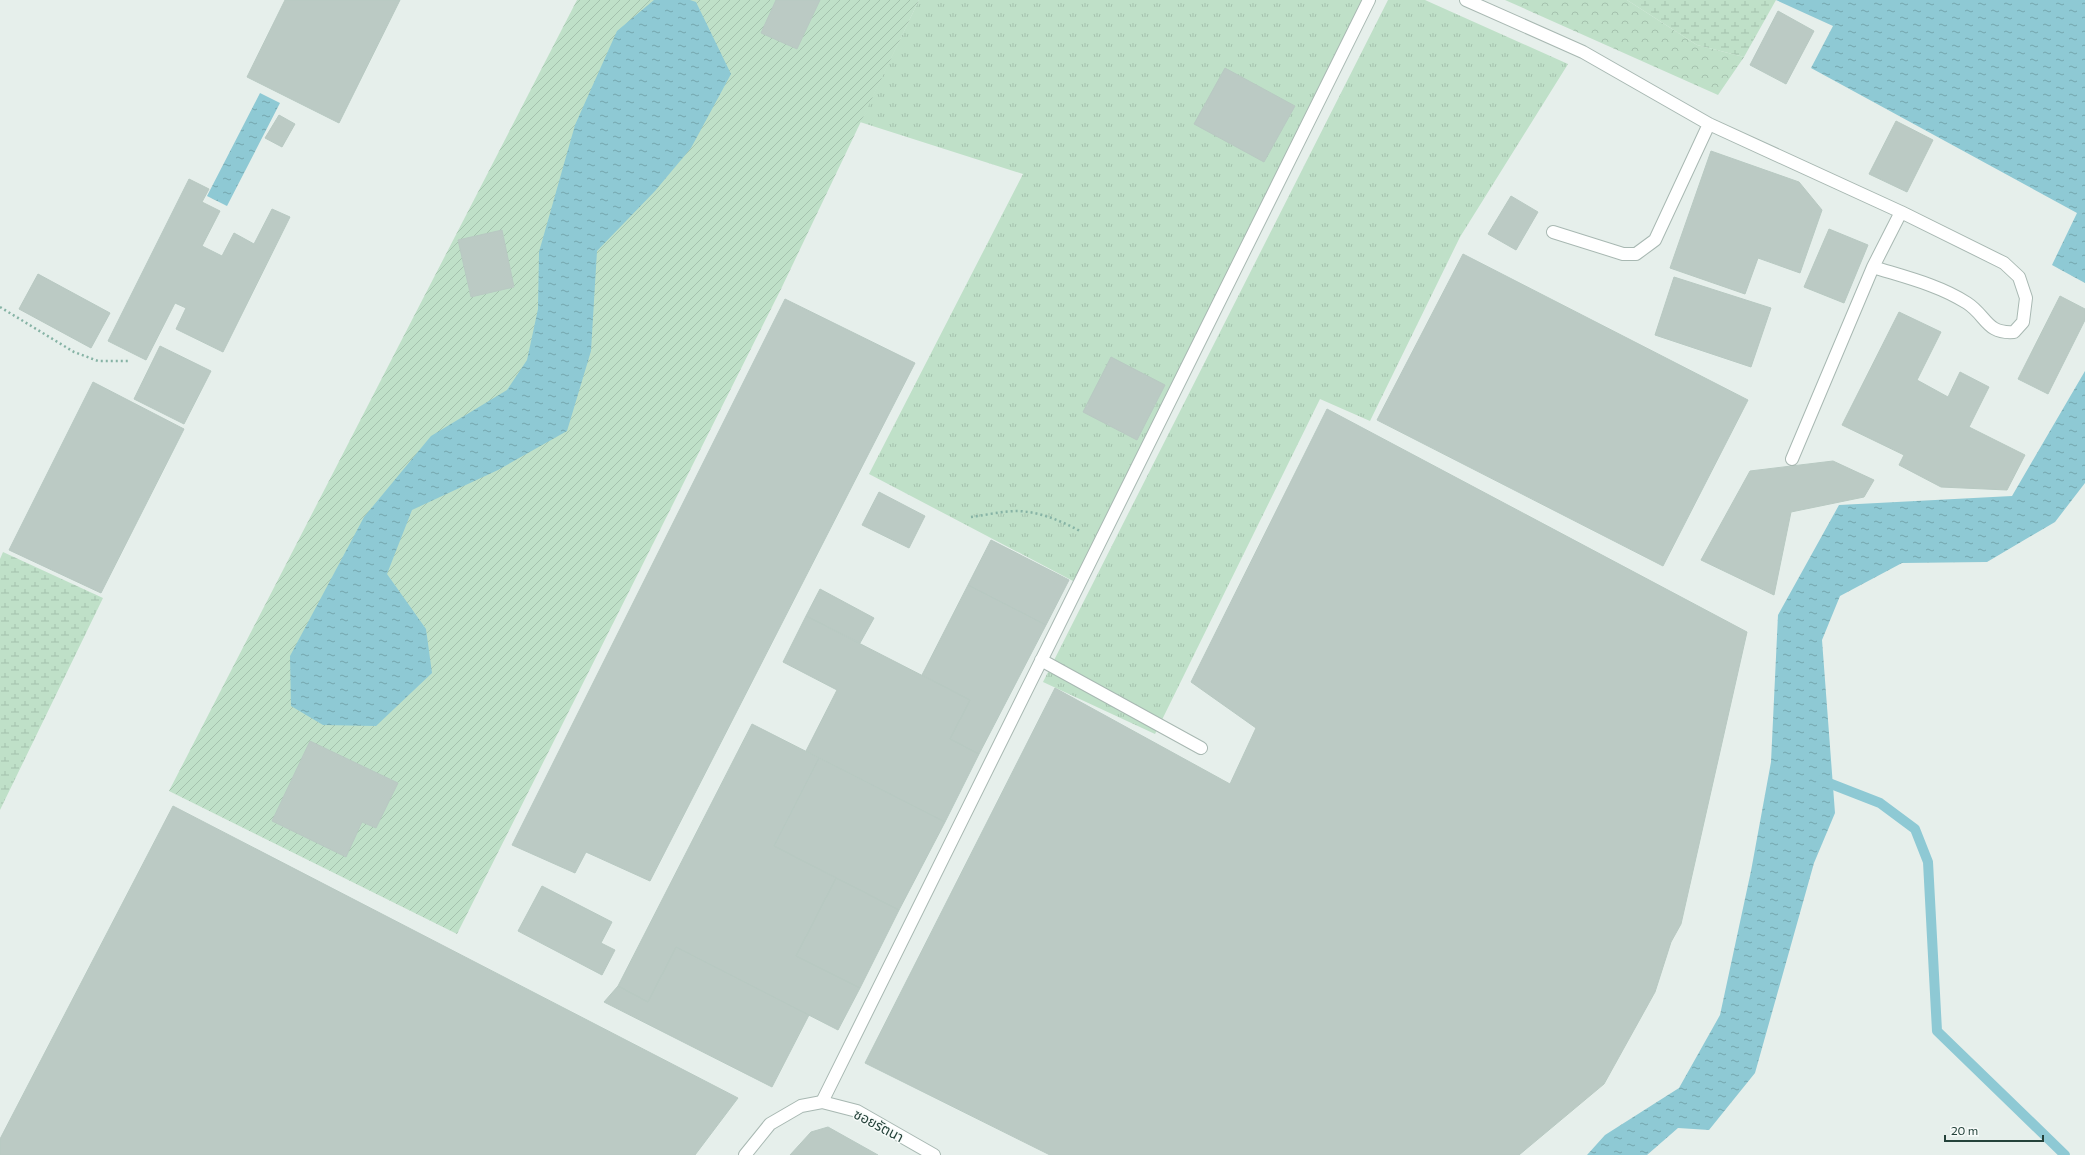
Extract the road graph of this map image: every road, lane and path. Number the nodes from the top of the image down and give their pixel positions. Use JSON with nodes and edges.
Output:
{"nodes":[{"id":1,"x":1369,"y":0,"type":"edge"},
{"id":2,"x":1466,"y":0,"type":"edge"},
{"id":3,"x":1709,"y":124,"type":"junction"},
{"id":4,"x":1901,"y":212,"type":"junction"},
{"id":5,"x":1552,"y":232,"type":"dead end"},
{"id":6,"x":1873,"y":267,"type":"junction"},
{"id":7,"x":0,"y":307,"type":"edge"},
{"id":8,"x":128,"y":361,"type":"dead end"},
{"id":9,"x":1792,"y":459,"type":"dead end"},
{"id":10,"x":971,"y":517,"type":"dead end"},
{"id":11,"x":1100,"y":541,"type":"junction"},
{"id":12,"x":1041,"y":660,"type":"junction"},
{"id":13,"x":1201,"y":748,"type":"dead end"},
{"id":14,"x":822,"y":1102,"type":"junction"},
{"id":15,"x":744,"y":1155,"type":"edge"},
{"id":16,"x":934,"y":1155,"type":"edge"}],
"edges":[{"from":1,"to":11,"type":"street"},
{"from":2,"to":3,"type":"street"},
{"from":3,"to":4,"type":"street"},
{"from":3,"to":5,"type":"street"},
{"from":4,"to":6,"type":"street"},
{"from":4,"to":6,"type":"street"},
{"from":6,"to":9,"type":"street"},
{"from":7,"to":8,"type":"path"},
{"from":10,"to":11,"type":"path"},
{"from":11,"to":12,"type":"street"},
{"from":12,"to":13,"type":"street"},
{"from":12,"to":14,"type":"street"},
{"from":14,"to":15,"type":"street","name":"ซอยรัตนา"},
{"from":14,"to":16,"type":"street","name":"ซอยรัตนา"}]}
